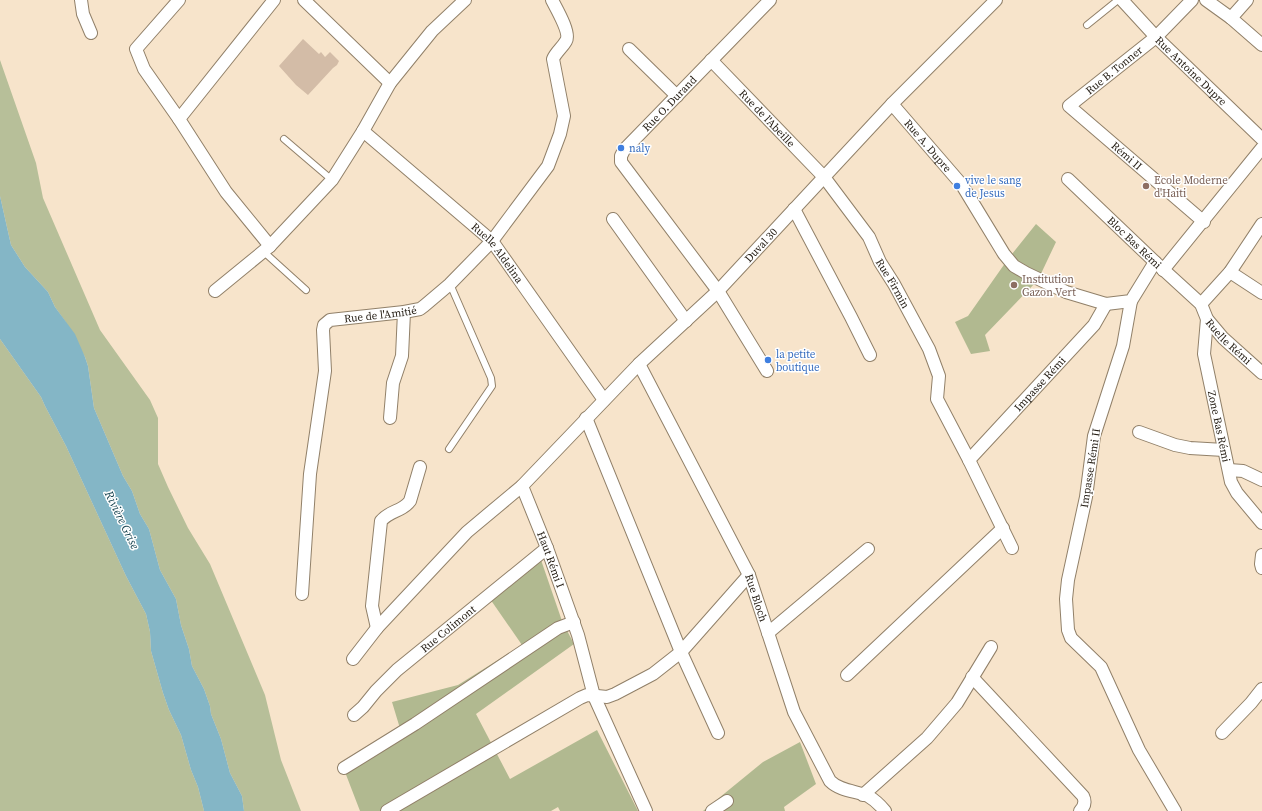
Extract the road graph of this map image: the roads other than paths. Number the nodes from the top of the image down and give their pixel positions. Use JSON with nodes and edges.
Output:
{"nodes":[{"id":1,"x":81,"y":0,"type":"edge"},
{"id":2,"x":179,"y":0,"type":"edge"},
{"id":3,"x":274,"y":0,"type":"edge"},
{"id":4,"x":304,"y":0,"type":"edge"},
{"id":5,"x":465,"y":0,"type":"edge"},
{"id":6,"x":552,"y":0,"type":"edge"},
{"id":7,"x":770,"y":0,"type":"edge"},
{"id":8,"x":996,"y":0,"type":"edge"},
{"id":9,"x":1118,"y":0,"type":"edge"},
{"id":10,"x":1122,"y":0,"type":"edge"},
{"id":11,"x":1192,"y":0,"type":"edge"},
{"id":12,"x":1206,"y":0,"type":"edge"},
{"id":13,"x":1247,"y":0,"type":"edge"},
{"id":14,"x":1231,"y":18,"type":"junction"},
{"id":15,"x":1087,"y":25,"type":"dead end"},
{"id":16,"x":91,"y":33,"type":"dead end"},
{"id":17,"x":1156,"y":37,"type":"junction"},
{"id":18,"x":1262,"y":45,"type":"edge"},
{"id":19,"x":630,"y":49,"type":"dead end"},
{"id":20,"x":711,"y":60,"type":"junction"},
{"id":21,"x":390,"y":83,"type":"junction"},
{"id":22,"x":677,"y":96,"type":"junction"},
{"id":23,"x":892,"y":104,"type":"junction"},
{"id":24,"x":1069,"y":106,"type":"joint"},
{"id":25,"x":179,"y":119,"type":"junction"},
{"id":26,"x":363,"y":131,"type":"junction"},
{"id":27,"x":284,"y":139,"type":"dead end"},
{"id":28,"x":1262,"y":139,"type":"edge"},
{"id":29,"x":1262,"y":148,"type":"edge"},
{"id":30,"x":824,"y":177,"type":"junction"},
{"id":31,"x":1068,"y":179,"type":"dead end"},
{"id":32,"x":332,"y":180,"type":"junction"},
{"id":33,"x":794,"y":209,"type":"junction"},
{"id":34,"x":613,"y":219,"type":"dead end"},
{"id":35,"x":1204,"y":222,"type":"junction"},
{"id":36,"x":1262,"y":224,"type":"edge"},
{"id":37,"x":492,"y":241,"type":"junction"},
{"id":38,"x":267,"y":249,"type":"junction"},
{"id":39,"x":1159,"y":266,"type":"junction"},
{"id":40,"x":1230,"y":272,"type":"junction"},
{"id":41,"x":450,"y":284,"type":"junction"},
{"id":42,"x":306,"y":290,"type":"dead end"},
{"id":43,"x":215,"y":291,"type":"dead end"},
{"id":44,"x":718,"y":291,"type":"junction"},
{"id":45,"x":1262,"y":293,"type":"edge"},
{"id":46,"x":1131,"y":301,"type":"junction"},
{"id":47,"x":1106,"y":304,"type":"junction"},
{"id":48,"x":1201,"y":304,"type":"junction"},
{"id":49,"x":404,"y":312,"type":"junction"},
{"id":50,"x":1207,"y":319,"type":"junction"},
{"id":51,"x":686,"y":321,"type":"junction"},
{"id":52,"x":870,"y":355,"type":"dead end"},
{"id":53,"x":639,"y":364,"type":"junction"},
{"id":54,"x":767,"y":371,"type":"dead end"},
{"id":55,"x":1262,"y":373,"type":"edge"},
{"id":56,"x":604,"y":400,"type":"junction"},
{"id":57,"x":390,"y":418,"type":"dead end"},
{"id":58,"x":586,"y":418,"type":"junction"},
{"id":59,"x":1139,"y":432,"type":"dead end"},
{"id":60,"x":449,"y":449,"type":"dead end"},
{"id":61,"x":1224,"y":450,"type":"junction"},
{"id":62,"x":969,"y":460,"type":"junction"},
{"id":63,"x":420,"y":467,"type":"dead end"},
{"id":64,"x":1228,"y":470,"type":"junction"},
{"id":65,"x":1262,"y":480,"type":"edge"},
{"id":66,"x":522,"y":486,"type":"junction"},
{"id":67,"x":1262,"y":523,"type":"edge"},
{"id":68,"x":1003,"y":528,"type":"junction"},
{"id":69,"x":547,"y":548,"type":"junction"},
{"id":70,"x":1012,"y":548,"type":"dead end"},
{"id":71,"x":868,"y":549,"type":"dead end"},
{"id":72,"x":1262,"y":555,"type":"edge"},
{"id":73,"x":1262,"y":568,"type":"edge"},
{"id":74,"x":748,"y":575,"type":"junction"},
{"id":75,"x":302,"y":594,"type":"dead end"},
{"id":76,"x":574,"y":622,"type":"junction"},
{"id":77,"x":377,"y":628,"type":"junction"},
{"id":78,"x":768,"y":633,"type":"junction"},
{"id":79,"x":991,"y":647,"type":"dead end"},
{"id":80,"x":681,"y":652,"type":"junction"},
{"id":81,"x":353,"y":660,"type":"dead end"},
{"id":82,"x":847,"y":675,"type":"dead end"},
{"id":83,"x":972,"y":677,"type":"junction"},
{"id":84,"x":1262,"y":688,"type":"edge"},
{"id":85,"x":594,"y":696,"type":"junction"},
{"id":86,"x":354,"y":714,"type":"dead end"},
{"id":87,"x":718,"y":733,"type":"dead end"},
{"id":88,"x":1222,"y":733,"type":"dead end"},
{"id":89,"x":344,"y":768,"type":"dead end"},
{"id":90,"x":863,"y":795,"type":"junction"},
{"id":91,"x":727,"y":801,"type":"dead end"},
{"id":92,"x":387,"y":811,"type":"edge"},
{"id":93,"x":646,"y":811,"type":"edge"},
{"id":94,"x":712,"y":811,"type":"edge"},
{"id":95,"x":885,"y":811,"type":"edge"},
{"id":96,"x":1080,"y":811,"type":"edge"},
{"id":97,"x":1175,"y":811,"type":"edge"}],
"edges":[{"from":1,"to":16,"type":"street"},
{"from":2,"to":25,"type":"street"},
{"from":3,"to":25,"type":"street"},
{"from":4,"to":21,"type":"street"},
{"from":5,"to":21,"type":"street"},
{"from":6,"to":37,"type":"street","name":"Rue de l'Amitié"},
{"from":7,"to":20,"type":"street","name":"Rue O. Durand"},
{"from":8,"to":23,"type":"street","name":"Duval 30"},
{"from":9,"to":15,"type":"lane"},
{"from":10,"to":17,"type":"street","name":"Rue Antoine Dupre"},
{"from":11,"to":17,"type":"street","name":"Rue B. Tonner"},
{"from":12,"to":14,"type":"street"},
{"from":13,"to":14,"type":"street"},
{"from":14,"to":18,"type":"street"},
{"from":17,"to":24,"type":"street","name":"Rue B. Tonner"},
{"from":17,"to":28,"type":"street","name":"Rue Antoine Dupre"},
{"from":19,"to":22,"type":"street"},
{"from":20,"to":22,"type":"street","name":"Rue O. Durand"},
{"from":20,"to":30,"type":"street","name":"Rue de l'Abeille"},
{"from":21,"to":26,"type":"street"},
{"from":22,"to":44,"type":"street","name":"Rue O. Durand"},
{"from":23,"to":30,"type":"street","name":"Duval 30"},
{"from":23,"to":47,"type":"street","name":"Rue A. Dupre"},
{"from":24,"to":35,"type":"street","name":"Rémi II"},
{"from":25,"to":38,"type":"street"},
{"from":26,"to":32,"type":"street"},
{"from":26,"to":37,"type":"street","name":"Ruelle Aldelina"},
{"from":27,"to":32,"type":"lane"},
{"from":29,"to":35,"type":"street"},
{"from":30,"to":33,"type":"street","name":"Duval 30"},
{"from":30,"to":62,"type":"street","name":"Rue Firmin"},
{"from":31,"to":39,"type":"street","name":"Bloc Bas Rémi"},
{"from":32,"to":38,"type":"street"},
{"from":33,"to":44,"type":"street","name":"Duval 30"},
{"from":33,"to":52,"type":"street"},
{"from":34,"to":51,"type":"street"},
{"from":35,"to":39,"type":"street"},
{"from":36,"to":40,"type":"street"},
{"from":37,"to":41,"type":"street","name":"Rue de l'Amitié"},
{"from":37,"to":56,"type":"street","name":"Ruelle Aldelina"},
{"from":38,"to":42,"type":"lane"},
{"from":38,"to":43,"type":"street"},
{"from":39,"to":46,"type":"street"},
{"from":39,"to":48,"type":"street","name":"Bloc Bas Rémi"},
{"from":40,"to":45,"type":"street"},
{"from":40,"to":48,"type":"street"},
{"from":41,"to":49,"type":"street","name":"Rue de l'Amitié"},
{"from":41,"to":60,"type":"lane"},
{"from":44,"to":51,"type":"street","name":"Duval 30"},
{"from":44,"to":54,"type":"street"},
{"from":46,"to":47,"type":"street","name":"Rue A. Dupre"},
{"from":46,"to":97,"type":"street","name":"Impasse Rémi II"},
{"from":47,"to":62,"type":"street","name":"Impasse Rémi"},
{"from":48,"to":50,"type":"street","name":"Ruelle Rémi"},
{"from":49,"to":57,"type":"street"},
{"from":49,"to":75,"type":"street","name":"Rue de l'Amitié"},
{"from":50,"to":55,"type":"street","name":"Ruelle Rémi"},
{"from":50,"to":61,"type":"street","name":"Zone Bas Rémi"},
{"from":51,"to":53,"type":"street","name":"Duval 30"},
{"from":53,"to":56,"type":"street","name":"Duval 30"},
{"from":53,"to":74,"type":"street","name":"Rue Bloch"},
{"from":56,"to":58,"type":"street","name":"Duval 30"},
{"from":58,"to":66,"type":"street","name":"Duval 30"},
{"from":58,"to":80,"type":"street"},
{"from":59,"to":61,"type":"street"},
{"from":61,"to":64,"type":"street","name":"Zone Bas Rémi"},
{"from":62,"to":68,"type":"street"},
{"from":63,"to":77,"type":"street"},
{"from":64,"to":65,"type":"street"},
{"from":64,"to":67,"type":"street","name":"Zone Bas Rémi"},
{"from":66,"to":69,"type":"street","name":"Haut Rémi I"},
{"from":66,"to":77,"type":"street","name":"Duval 30"},
{"from":68,"to":70,"type":"street"},
{"from":68,"to":82,"type":"street"},
{"from":69,"to":76,"type":"street","name":"Haut Rémi I"},
{"from":69,"to":86,"type":"street","name":"Rue Colimont"},
{"from":71,"to":78,"type":"street"},
{"from":72,"to":73,"type":"street"},
{"from":74,"to":78,"type":"street","name":"Rue Bloch"},
{"from":74,"to":80,"type":"street"},
{"from":76,"to":85,"type":"street","name":"Haut Rémi I"},
{"from":76,"to":89,"type":"street"},
{"from":77,"to":81,"type":"street","name":"Duval 30"},
{"from":78,"to":90,"type":"street","name":"Rue Bloch"},
{"from":79,"to":83,"type":"street"},
{"from":80,"to":85,"type":"street"},
{"from":80,"to":87,"type":"street"},
{"from":83,"to":90,"type":"street"},
{"from":83,"to":96,"type":"street"},
{"from":84,"to":88,"type":"street"},
{"from":85,"to":92,"type":"street"},
{"from":85,"to":93,"type":"street","name":"Haut Rémi I"},
{"from":90,"to":95,"type":"street","name":"Rue Bloch"},
{"from":91,"to":94,"type":"street"}]}
